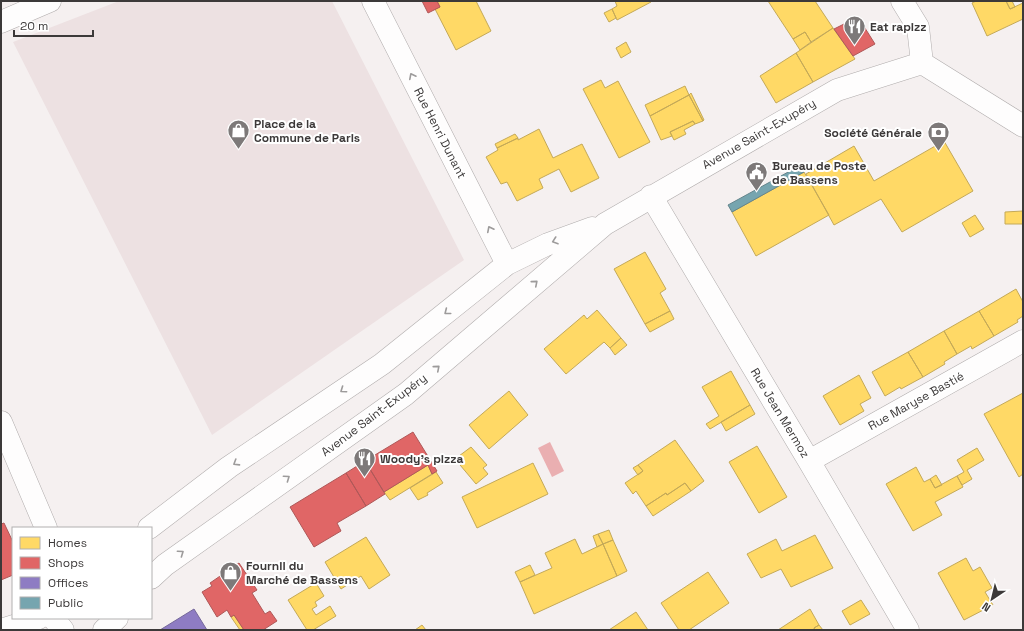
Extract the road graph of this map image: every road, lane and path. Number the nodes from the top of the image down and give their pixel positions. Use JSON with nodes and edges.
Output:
{"nodes":[{"id":1,"x":50,"y":1,"type":"edge"},
{"id":2,"x":373,"y":1,"type":"edge"},
{"id":3,"x":902,"y":1,"type":"edge"},
{"id":4,"x":1,"y":22,"type":"edge"},
{"id":5,"x":922,"y":63,"type":"junction"},
{"id":6,"x":1023,"y":126,"type":"edge"},
{"id":7,"x":651,"y":196,"type":"junction"},
{"id":8,"x":605,"y":224,"type":"junction"},
{"id":9,"x":507,"y":264,"type":"junction"},
{"id":10,"x":1023,"y":341,"type":"edge"},
{"id":11,"x":1,"y":422,"type":"edge"},
{"id":12,"x":809,"y":461,"type":"junction"},
{"id":13,"x":46,"y":527,"type":"edge"},
{"id":14,"x":150,"y":527,"type":"edge"},
{"id":15,"x":152,"y":577,"type":"edge"},
{"id":16,"x":36,"y":619,"type":"edge"},
{"id":17,"x":54,"y":619,"type":"edge"},
{"id":18,"x":116,"y":619,"type":"edge"},
{"id":19,"x":1,"y":630,"type":"edge"},
{"id":20,"x":63,"y":630,"type":"edge"},
{"id":21,"x":104,"y":630,"type":"edge"},
{"id":22,"x":908,"y":630,"type":"edge"}],
"edges":[{"from":1,"to":4,"type":"street"},
{"from":9,"to":2,"type":"street","name":"Rue Henri Dunant","one_way":true},
{"from":3,"to":5,"type":"street"},
{"from":5,"to":6,"type":"street"},
{"from":5,"to":7,"type":"street","name":"Avenue Saint-Exupéry"},
{"from":7,"to":8,"type":"street","name":"Avenue Saint-Exupéry"},
{"from":7,"to":12,"type":"street","name":"Rue Jean Mermoz"},
{"from":8,"to":9,"type":"street","name":"Avenue Saint-Exupéry","one_way":true},
{"from":15,"to":8,"type":"street","name":"Avenue Saint-Exupéry","one_way":true},
{"from":9,"to":14,"type":"street","name":"Avenue Saint-Exupéry","one_way":true},
{"from":10,"to":12,"type":"street","name":"Rue Maryse Bastié"},
{"from":11,"to":13,"type":"street"},
{"from":12,"to":22,"type":"street","name":"Rue Jean Mermoz"},
{"from":16,"to":19,"type":"street"},
{"from":17,"to":20,"type":"street"},
{"from":18,"to":21,"type":"street"}]}
